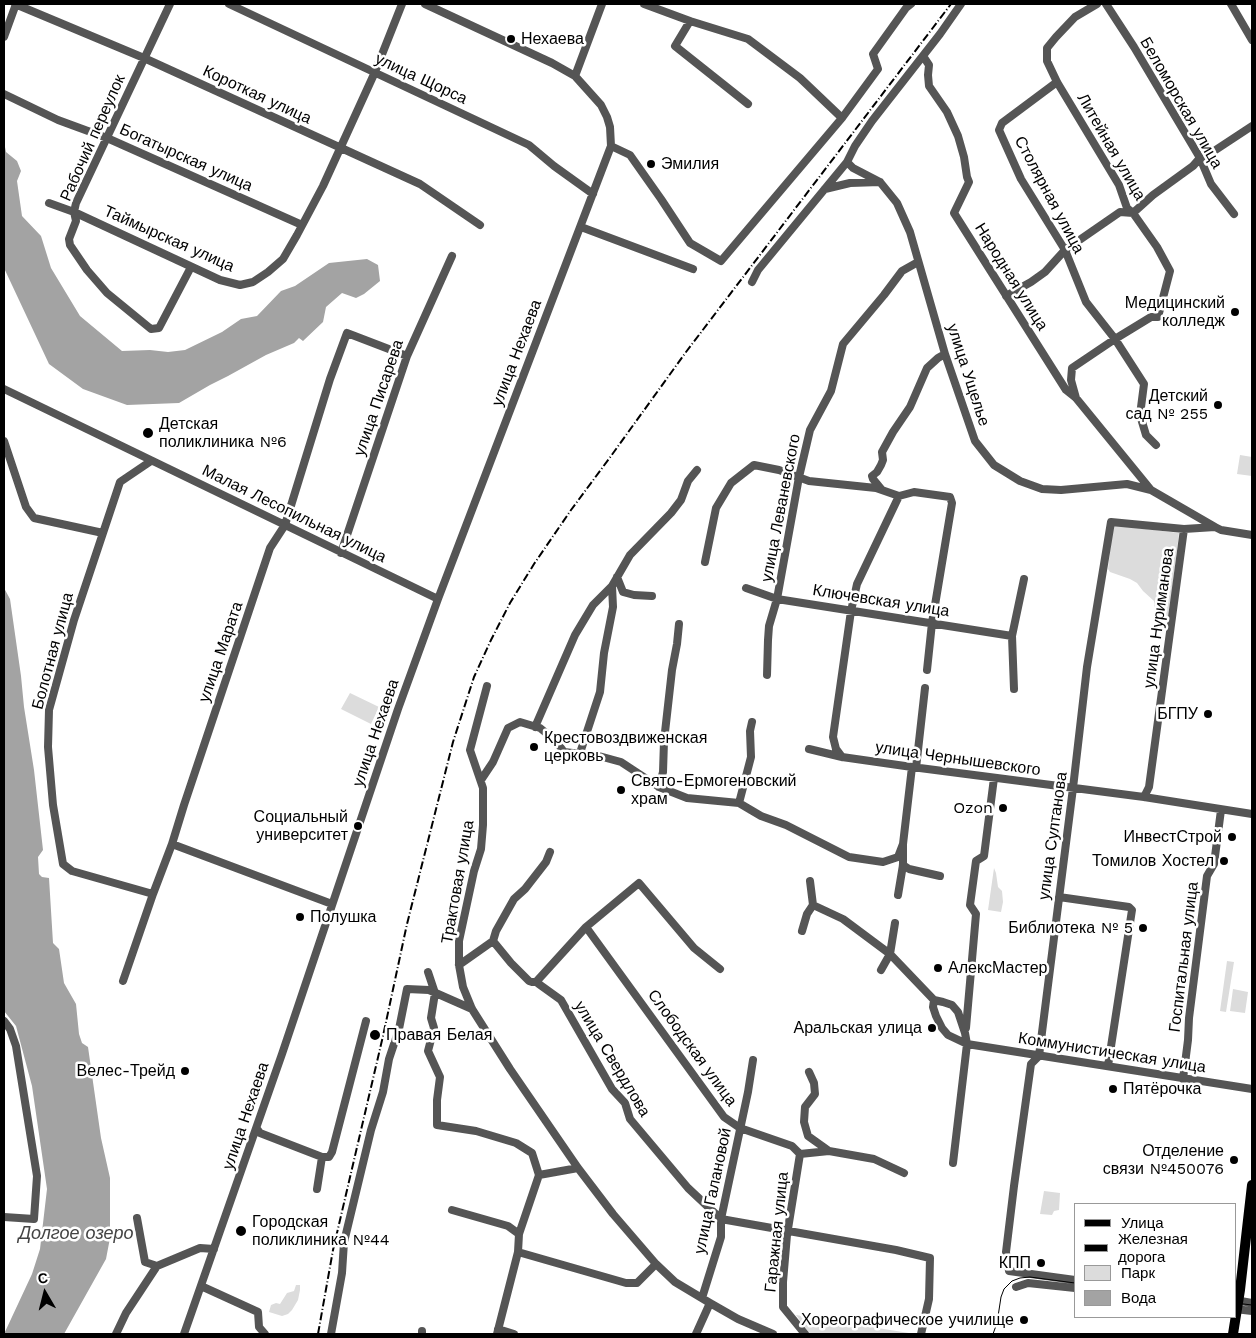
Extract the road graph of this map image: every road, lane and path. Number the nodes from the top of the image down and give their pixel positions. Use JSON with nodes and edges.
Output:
{"nodes":[{"id":1,"x":16,"y":4,"type":"edge"},
{"id":2,"x":170,"y":4,"type":"edge"},
{"id":3,"x":229,"y":4,"type":"edge"},
{"id":4,"x":402,"y":4,"type":"edge"},
{"id":5,"x":425,"y":4,"type":"edge"},
{"id":6,"x":602,"y":4,"type":"edge"},
{"id":7,"x":644,"y":4,"type":"edge"},
{"id":8,"x":911,"y":4,"type":"edge"},
{"id":9,"x":960,"y":4,"type":"edge"},
{"id":10,"x":1097,"y":4,"type":"edge"},
{"id":11,"x":1106,"y":4,"type":"edge"},
{"id":12,"x":1231,"y":4,"type":"edge"},
{"id":13,"x":690,"y":21,"type":"junction"},
{"id":14,"x":4,"y":37,"type":"edge"},
{"id":15,"x":1252,"y":40,"type":"edge"},
{"id":16,"x":923,"y":56,"type":"junction"},
{"id":17,"x":144,"y":58,"type":"junction"},
{"id":18,"x":375,"y":72,"type":"junction"},
{"id":19,"x":575,"y":76,"type":"junction"},
{"id":20,"x":1057,"y":82,"type":"junction"},
{"id":21,"x":4,"y":94,"type":"edge"},
{"id":22,"x":748,"y":104,"type":"dead end"},
{"id":23,"x":842,"y":118,"type":"junction"},
{"id":24,"x":1252,"y":126,"type":"edge"},
{"id":25,"x":107,"y":138,"type":"junction"},
{"id":26,"x":611,"y":146,"type":"junction"},
{"id":27,"x":339,"y":148,"type":"junction"},
{"id":28,"x":1200,"y":158,"type":"junction"},
{"id":29,"x":850,"y":165,"type":"junction"},
{"id":30,"x":880,"y":182,"type":"junction"},
{"id":31,"x":825,"y":189,"type":"junction"},
{"id":32,"x":593,"y":194,"type":"junction"},
{"id":33,"x":50,"y":203,"type":"dead end"},
{"id":34,"x":74,"y":212,"type":"junction"},
{"id":35,"x":1133,"y":213,"type":"junction"},
{"id":36,"x":1234,"y":214,"type":"dead end"},
{"id":37,"x":302,"y":225,"type":"junction"},
{"id":38,"x":480,"y":225,"type":"dead end"},
{"id":39,"x":581,"y":227,"type":"junction"},
{"id":40,"x":1065,"y":250,"type":"junction"},
{"id":41,"x":452,"y":256,"type":"dead end"},
{"id":42,"x":918,"y":262,"type":"junction"},
{"id":43,"x":191,"y":267,"type":"junction"},
{"id":44,"x":694,"y":269,"type":"dead end"},
{"id":45,"x":752,"y":282,"type":"dead end"},
{"id":46,"x":1006,"y":296,"type":"junction"},
{"id":47,"x":1115,"y":339,"type":"junction"},
{"id":48,"x":945,"y":354,"type":"junction"},
{"id":49,"x":407,"y":356,"type":"junction"},
{"id":50,"x":4,"y":389,"type":"edge"},
{"id":51,"x":1076,"y":398,"type":"junction"},
{"id":52,"x":4,"y":440,"type":"edge"},
{"id":53,"x":1156,"y":445,"type":"dead end"},
{"id":54,"x":151,"y":461,"type":"junction"},
{"id":55,"x":697,"y":470,"type":"dead end"},
{"id":56,"x":799,"y":477,"type":"junction"},
{"id":57,"x":882,"y":490,"type":"junction"},
{"id":58,"x":1151,"y":490,"type":"junction"},
{"id":59,"x":899,"y":496,"type":"junction"},
{"id":60,"x":285,"y":525,"type":"junction"},
{"id":61,"x":1215,"y":527,"type":"junction"},
{"id":62,"x":1184,"y":529,"type":"junction"},
{"id":63,"x":103,"y":533,"type":"junction"},
{"id":64,"x":1252,"y":535,"type":"edge"},
{"id":65,"x":341,"y":552,"type":"junction"},
{"id":66,"x":705,"y":562,"type":"dead end"},
{"id":67,"x":617,"y":577,"type":"junction"},
{"id":68,"x":1024,"y":580,"type":"dead end"},
{"id":69,"x":612,"y":586,"type":"junction"},
{"id":70,"x":746,"y":588,"type":"dead end"},
{"id":71,"x":652,"y":596,"type":"dead end"},
{"id":72,"x":438,"y":599,"type":"junction"},
{"id":73,"x":777,"y":599,"type":"junction"},
{"id":74,"x":851,"y":611,"type":"junction"},
{"id":75,"x":932,"y":623,"type":"junction"},
{"id":76,"x":679,"y":624,"type":"dead end"},
{"id":77,"x":1012,"y":636,"type":"junction"},
{"id":78,"x":927,"y":670,"type":"dead end"},
{"id":79,"x":767,"y":676,"type":"dead end"},
{"id":80,"x":487,"y":686,"type":"dead end"},
{"id":81,"x":925,"y":688,"type":"dead end"},
{"id":82,"x":1014,"y":689,"type":"dead end"},
{"id":83,"x":752,"y":722,"type":"dead end"},
{"id":84,"x":535,"y":726,"type":"junction"},
{"id":85,"x":810,"y":749,"type":"dead end"},
{"id":86,"x":580,"y":753,"type":"junction"},
{"id":87,"x":842,"y":757,"type":"junction"},
{"id":88,"x":914,"y":768,"type":"junction"},
{"id":89,"x":994,"y":778,"type":"junction"},
{"id":90,"x":481,"y":780,"type":"junction"},
{"id":91,"x":658,"y":787,"type":"junction"},
{"id":92,"x":1073,"y":788,"type":"junction"},
{"id":93,"x":1144,"y":798,"type":"junction"},
{"id":94,"x":739,"y":803,"type":"junction"},
{"id":95,"x":1221,"y":810,"type":"junction"},
{"id":96,"x":1252,"y":814,"type":"edge"},
{"id":97,"x":172,"y":844,"type":"junction"},
{"id":98,"x":903,"y":844,"type":"junction"},
{"id":99,"x":550,"y":852,"type":"dead end"},
{"id":100,"x":903,"y":865,"type":"junction"},
{"id":101,"x":940,"y":876,"type":"dead end"},
{"id":102,"x":810,"y":880,"type":"dead end"},
{"id":103,"x":153,"y":894,"type":"junction"},
{"id":104,"x":898,"y":895,"type":"dead end"},
{"id":105,"x":1059,"y":897,"type":"junction"},
{"id":106,"x":332,"y":904,"type":"junction"},
{"id":107,"x":813,"y":906,"type":"junction"},
{"id":108,"x":895,"y":923,"type":"dead end"},
{"id":109,"x":586,"y":927,"type":"junction"},
{"id":110,"x":802,"y":931,"type":"dead end"},
{"id":111,"x":493,"y":941,"type":"junction"},
{"id":112,"x":890,"y":954,"type":"junction"},
{"id":113,"x":459,"y":965,"type":"junction"},
{"id":114,"x":720,"y":969,"type":"dead end"},
{"id":115,"x":881,"y":970,"type":"dead end"},
{"id":116,"x":428,"y":972,"type":"dead end"},
{"id":117,"x":123,"y":982,"type":"dead end"},
{"id":118,"x":536,"y":982,"type":"junction"},
{"id":119,"x":435,"y":992,"type":"junction"},
{"id":120,"x":934,"y":1000,"type":"junction"},
{"id":121,"x":472,"y":1008,"type":"junction"},
{"id":122,"x":366,"y":1020,"type":"dead end"},
{"id":123,"x":4,"y":1021,"type":"edge"},
{"id":124,"x":965,"y":1033,"type":"junction"},
{"id":125,"x":967,"y":1044,"type":"junction"},
{"id":126,"x":1038,"y":1056,"type":"junction"},
{"id":127,"x":753,"y":1060,"type":"dead end"},
{"id":128,"x":1108,"y":1066,"type":"junction"},
{"id":129,"x":809,"y":1072,"type":"dead end"},
{"id":130,"x":1183,"y":1079,"type":"junction"},
{"id":131,"x":1252,"y":1090,"type":"edge"},
{"id":132,"x":740,"y":1128,"type":"junction"},
{"id":133,"x":257,"y":1129,"type":"junction"},
{"id":134,"x":829,"y":1151,"type":"junction"},
{"id":135,"x":800,"y":1154,"type":"junction"},
{"id":136,"x":322,"y":1157,"type":"junction"},
{"id":137,"x":953,"y":1163,"type":"dead end"},
{"id":138,"x":578,"y":1168,"type":"junction"},
{"id":139,"x":904,"y":1173,"type":"dead end"},
{"id":140,"x":539,"y":1174,"type":"junction"},
{"id":141,"x":1252,"y":1185,"type":"edge"},
{"id":142,"x":317,"y":1189,"type":"dead end"},
{"id":143,"x":452,"y":1210,"type":"dead end"},
{"id":144,"x":4,"y":1217,"type":"edge"},
{"id":145,"x":137,"y":1218,"type":"dead end"},
{"id":146,"x":721,"y":1219,"type":"junction"},
{"id":147,"x":788,"y":1230,"type":"junction"},
{"id":148,"x":519,"y":1234,"type":"junction"},
{"id":149,"x":214,"y":1249,"type":"junction"},
{"id":150,"x":518,"y":1252,"type":"junction"},
{"id":151,"x":656,"y":1264,"type":"junction"},
{"id":152,"x":157,"y":1266,"type":"junction"},
{"id":153,"x":1074,"y":1280,"type":"edge"},
{"id":154,"x":1046,"y":1281,"type":"junction"},
{"id":155,"x":201,"y":1286,"type":"junction"},
{"id":156,"x":1016,"y":1286,"type":"dead end"},
{"id":157,"x":1074,"y":1288,"type":"edge"},
{"id":158,"x":702,"y":1298,"type":"junction"},
{"id":159,"x":710,"y":1303,"type":"junction"},
{"id":160,"x":1252,"y":1303,"type":"edge"},
{"id":161,"x":1236,"y":1305,"type":"edge"},
{"id":162,"x":1252,"y":1311,"type":"edge"},
{"id":163,"x":1235,"y":1318,"type":"edge"},
{"id":164,"x":497,"y":1332,"type":"edge"},
{"id":165,"x":116,"y":1334,"type":"edge"},
{"id":166,"x":184,"y":1334,"type":"edge"},
{"id":167,"x":265,"y":1334,"type":"edge"},
{"id":168,"x":331,"y":1334,"type":"edge"},
{"id":169,"x":514,"y":1334,"type":"edge"},
{"id":170,"x":696,"y":1334,"type":"edge"},
{"id":171,"x":773,"y":1334,"type":"edge"},
{"id":172,"x":805,"y":1334,"type":"edge"},
{"id":173,"x":921,"y":1334,"type":"edge"},
{"id":174,"x":1233,"y":1334,"type":"edge"}],
"edges":[{"from":1,"to":14,"type":"street"},
{"from":1,"to":17,"type":"street","name":"Короткая улица"},
{"from":2,"to":17,"type":"street","name":"Рабочий переулок"},
{"from":3,"to":18,"type":"street","name":"улица Щорса"},
{"from":4,"to":18,"type":"street"},
{"from":5,"to":19,"type":"street"},
{"from":6,"to":19,"type":"street"},
{"from":7,"to":13,"type":"street"},
{"from":8,"to":23,"type":"street"},
{"from":9,"to":16,"type":"street"},
{"from":10,"to":20,"type":"street","name":"Литейная улица"},
{"from":11,"to":28,"type":"street","name":"Беломорская улица"},
{"from":12,"to":15,"type":"street"},
{"from":13,"to":22,"type":"street"},
{"from":13,"to":23,"type":"street"},
{"from":16,"to":29,"type":"street"},
{"from":16,"to":46,"type":"street","name":"Народная улица"},
{"from":17,"to":25,"type":"street","name":"Рабочий переулок"},
{"from":17,"to":27,"type":"street","name":"Короткая улица"},
{"from":18,"to":27,"type":"street"},
{"from":18,"to":32,"type":"street","name":"улица Щорса"},
{"from":19,"to":26,"type":"street"},
{"from":20,"to":35,"type":"street","name":"Литейная улица"},
{"from":20,"to":40,"type":"street","name":"Столярная улица"},
{"from":21,"to":25,"type":"street","name":"Богатырская улица"},
{"from":23,"to":26,"type":"street"},
{"from":24,"to":28,"type":"street"},
{"from":25,"to":34,"type":"street","name":"Рабочий переулок"},
{"from":25,"to":37,"type":"street","name":"Богатырская улица"},
{"from":26,"to":32,"type":"street","name":"улица Нехаева"},
{"from":27,"to":37,"type":"street"},
{"from":27,"to":38,"type":"street","name":"Короткая улица"},
{"from":28,"to":35,"type":"street"},
{"from":28,"to":36,"type":"street","name":"Беломорская улица"},
{"from":29,"to":30,"type":"street","name":"улица Ущелье"},
{"from":29,"to":31,"type":"street"},
{"from":30,"to":31,"type":"street"},
{"from":30,"to":42,"type":"street","name":"улица Ущелье"},
{"from":31,"to":45,"type":"street"},
{"from":32,"to":39,"type":"street","name":"улица Нехаева"},
{"from":33,"to":34,"type":"street","name":"Таймырская улица"},
{"from":34,"to":43,"type":"street","name":"Таймырская улица"},
{"from":34,"to":43,"type":"street","name":"Рабочий переулок"},
{"from":35,"to":40,"type":"street"},
{"from":35,"to":47,"type":"street","name":"Литейная улица"},
{"from":37,"to":43,"type":"street","name":"Таймырская улица"},
{"from":39,"to":44,"type":"street"},
{"from":39,"to":72,"type":"street","name":"улица Нехаева"},
{"from":40,"to":46,"type":"street"},
{"from":40,"to":47,"type":"street","name":"Столярная улица"},
{"from":41,"to":49,"type":"street","name":"улица Писарева"},
{"from":42,"to":48,"type":"street","name":"улица Ущелье"},
{"from":42,"to":56,"type":"street","name":"улица Леваневского"},
{"from":46,"to":51,"type":"street","name":"Народная улица"},
{"from":47,"to":51,"type":"street"},
{"from":47,"to":53,"type":"street","name":"Столярная улица"},
{"from":48,"to":57,"type":"street"},
{"from":48,"to":58,"type":"street","name":"улица Ущелье"},
{"from":49,"to":60,"type":"street","name":"улица Марата"},
{"from":49,"to":65,"type":"street","name":"улица Писарева"},
{"from":50,"to":54,"type":"street","name":"Малая Лесопильная улица"},
{"from":51,"to":58,"type":"street","name":"Народная улица"},
{"from":52,"to":63,"type":"street"},
{"from":54,"to":60,"type":"street","name":"Малая Лесопильная улица"},
{"from":54,"to":63,"type":"street","name":"Болотная улица"},
{"from":55,"to":67,"type":"street"},
{"from":56,"to":57,"type":"street"},
{"from":56,"to":66,"type":"street"},
{"from":56,"to":73,"type":"street","name":"улица Леваневского"},
{"from":57,"to":59,"type":"street"},
{"from":58,"to":61,"type":"street","name":"улица Ущелье"},
{"from":59,"to":74,"type":"street"},
{"from":59,"to":75,"type":"street"},
{"from":60,"to":65,"type":"street","name":"Малая Лесопильная улица"},
{"from":60,"to":97,"type":"street","name":"улица Марата"},
{"from":61,"to":62,"type":"street"},
{"from":61,"to":64,"type":"street"},
{"from":62,"to":92,"type":"street","name":"улица Султанова"},
{"from":62,"to":93,"type":"street","name":"улица Нуриманова"},
{"from":63,"to":103,"type":"street","name":"Болотная улица"},
{"from":65,"to":72,"type":"street","name":"Малая Лесопильная улица"},
{"from":67,"to":69,"type":"street"},
{"from":67,"to":71,"type":"street"},
{"from":68,"to":77,"type":"street"},
{"from":69,"to":84,"type":"street"},
{"from":69,"to":86,"type":"street"},
{"from":70,"to":73,"type":"street","name":"Ключевская улица"},
{"from":72,"to":106,"type":"street","name":"улица Нехаева"},
{"from":73,"to":74,"type":"street","name":"Ключевская улица"},
{"from":73,"to":79,"type":"street","name":"улица Леваневского"},
{"from":74,"to":75,"type":"street","name":"Ключевская улица"},
{"from":74,"to":87,"type":"street"},
{"from":75,"to":77,"type":"street","name":"Ключевская улица"},
{"from":75,"to":78,"type":"street"},
{"from":76,"to":91,"type":"street"},
{"from":77,"to":82,"type":"street"},
{"from":80,"to":90,"type":"street","name":"Трактовая улица"},
{"from":81,"to":88,"type":"street"},
{"from":83,"to":94,"type":"street"},
{"from":84,"to":86,"type":"street"},
{"from":84,"to":90,"type":"street"},
{"from":85,"to":87,"type":"street","name":"улица Чернышевского"},
{"from":86,"to":91,"type":"street"},
{"from":87,"to":88,"type":"street","name":"улица Чернышевского"},
{"from":88,"to":89,"type":"street","name":"улица Чернышевского"},
{"from":88,"to":98,"type":"street"},
{"from":89,"to":92,"type":"street","name":"улица Чернышевского"},
{"from":89,"to":124,"type":"street"},
{"from":90,"to":113,"type":"street","name":"Трактовая улица"},
{"from":91,"to":94,"type":"street"},
{"from":92,"to":93,"type":"street","name":"улица Чернышевского"},
{"from":92,"to":105,"type":"street","name":"улица Султанова"},
{"from":93,"to":95,"type":"street","name":"улица Чернышевского"},
{"from":94,"to":98,"type":"street"},
{"from":95,"to":96,"type":"street","name":"улица Чернышевского"},
{"from":95,"to":130,"type":"street","name":"Госпитальная улица"},
{"from":97,"to":103,"type":"street","name":"улица Марата"},
{"from":97,"to":106,"type":"street"},
{"from":98,"to":100,"type":"street"},
{"from":99,"to":111,"type":"street"},
{"from":100,"to":101,"type":"street"},
{"from":100,"to":104,"type":"street"},
{"from":102,"to":107,"type":"street"},
{"from":103,"to":117,"type":"street","name":"улица Марата"},
{"from":105,"to":126,"type":"street","name":"улица Султанова"},
{"from":105,"to":128,"type":"street"},
{"from":106,"to":133,"type":"street","name":"улица Нехаева"},
{"from":107,"to":110,"type":"street"},
{"from":107,"to":112,"type":"street"},
{"from":108,"to":112,"type":"street"},
{"from":109,"to":114,"type":"street"},
{"from":109,"to":118,"type":"street"},
{"from":109,"to":132,"type":"street","name":"Слободская улица"},
{"from":111,"to":113,"type":"street"},
{"from":111,"to":118,"type":"street","name":"улица Свердлова"},
{"from":112,"to":115,"type":"street"},
{"from":112,"to":120,"type":"street"},
{"from":113,"to":121,"type":"street","name":"Трактовая улица"},
{"from":116,"to":119,"type":"street"},
{"from":118,"to":146,"type":"street","name":"улица Свердлова"},
{"from":119,"to":121,"type":"street"},
{"from":119,"to":140,"type":"street"},
{"from":119,"to":168,"type":"street"},
{"from":120,"to":124,"type":"street"},
{"from":120,"to":125,"type":"street","name":"Коммунистическая улица"},
{"from":121,"to":138,"type":"street","name":"Трактовая улица"},
{"from":122,"to":136,"type":"street"},
{"from":123,"to":144,"type":"street"},
{"from":124,"to":125,"type":"street"},
{"from":125,"to":126,"type":"street","name":"Коммунистическая улица"},
{"from":125,"to":137,"type":"street"},
{"from":126,"to":128,"type":"street","name":"Коммунистическая улица"},
{"from":126,"to":154,"type":"street","name":"улица Султанова"},
{"from":127,"to":132,"type":"street","name":"улица Галановой"},
{"from":128,"to":130,"type":"street","name":"Коммунистическая улица"},
{"from":129,"to":134,"type":"street"},
{"from":130,"to":131,"type":"street","name":"Коммунистическая улица"},
{"from":132,"to":135,"type":"street","name":"Слободская улица"},
{"from":132,"to":146,"type":"street","name":"улица Галановой"},
{"from":133,"to":136,"type":"street"},
{"from":133,"to":149,"type":"street","name":"улица Нехаева"},
{"from":134,"to":135,"type":"street","name":"Гаражная улица"},
{"from":134,"to":139,"type":"street"},
{"from":135,"to":147,"type":"street","name":"Гаражная улица"},
{"from":136,"to":142,"type":"street"},
{"from":138,"to":140,"type":"street"},
{"from":138,"to":151,"type":"street","name":"Трактовая улица"},
{"from":140,"to":148,"type":"street"},
{"from":141,"to":161,"type":"main road"},
{"from":143,"to":148,"type":"street"},
{"from":145,"to":152,"type":"street"},
{"from":146,"to":147,"type":"street"},
{"from":146,"to":158,"type":"street","name":"улица Галановой"},
{"from":147,"to":172,"type":"street","name":"Гаражная улица"},
{"from":147,"to":173,"type":"street"},
{"from":148,"to":150,"type":"street"},
{"from":149,"to":152,"type":"street"},
{"from":149,"to":155,"type":"street","name":"улица Нехаева"},
{"from":150,"to":151,"type":"street"},
{"from":150,"to":164,"type":"street"},
{"from":151,"to":158,"type":"street","name":"Трактовая улица"},
{"from":152,"to":165,"type":"street"},
{"from":153,"to":154,"type":"street"},
{"from":154,"to":156,"type":"street"},
{"from":154,"to":157,"type":"street"},
{"from":155,"to":166,"type":"street","name":"улица Нехаева"},
{"from":155,"to":167,"type":"street"},
{"from":158,"to":159,"type":"street","name":"Трактовая улица"},
{"from":159,"to":170,"type":"street"},
{"from":159,"to":171,"type":"street","name":"Трактовая улица"},
{"from":160,"to":161,"type":"street"},
{"from":161,"to":162,"type":"street"},
{"from":163,"to":174,"type":"main road"},
{"from":164,"to":169,"type":"street"}]}
